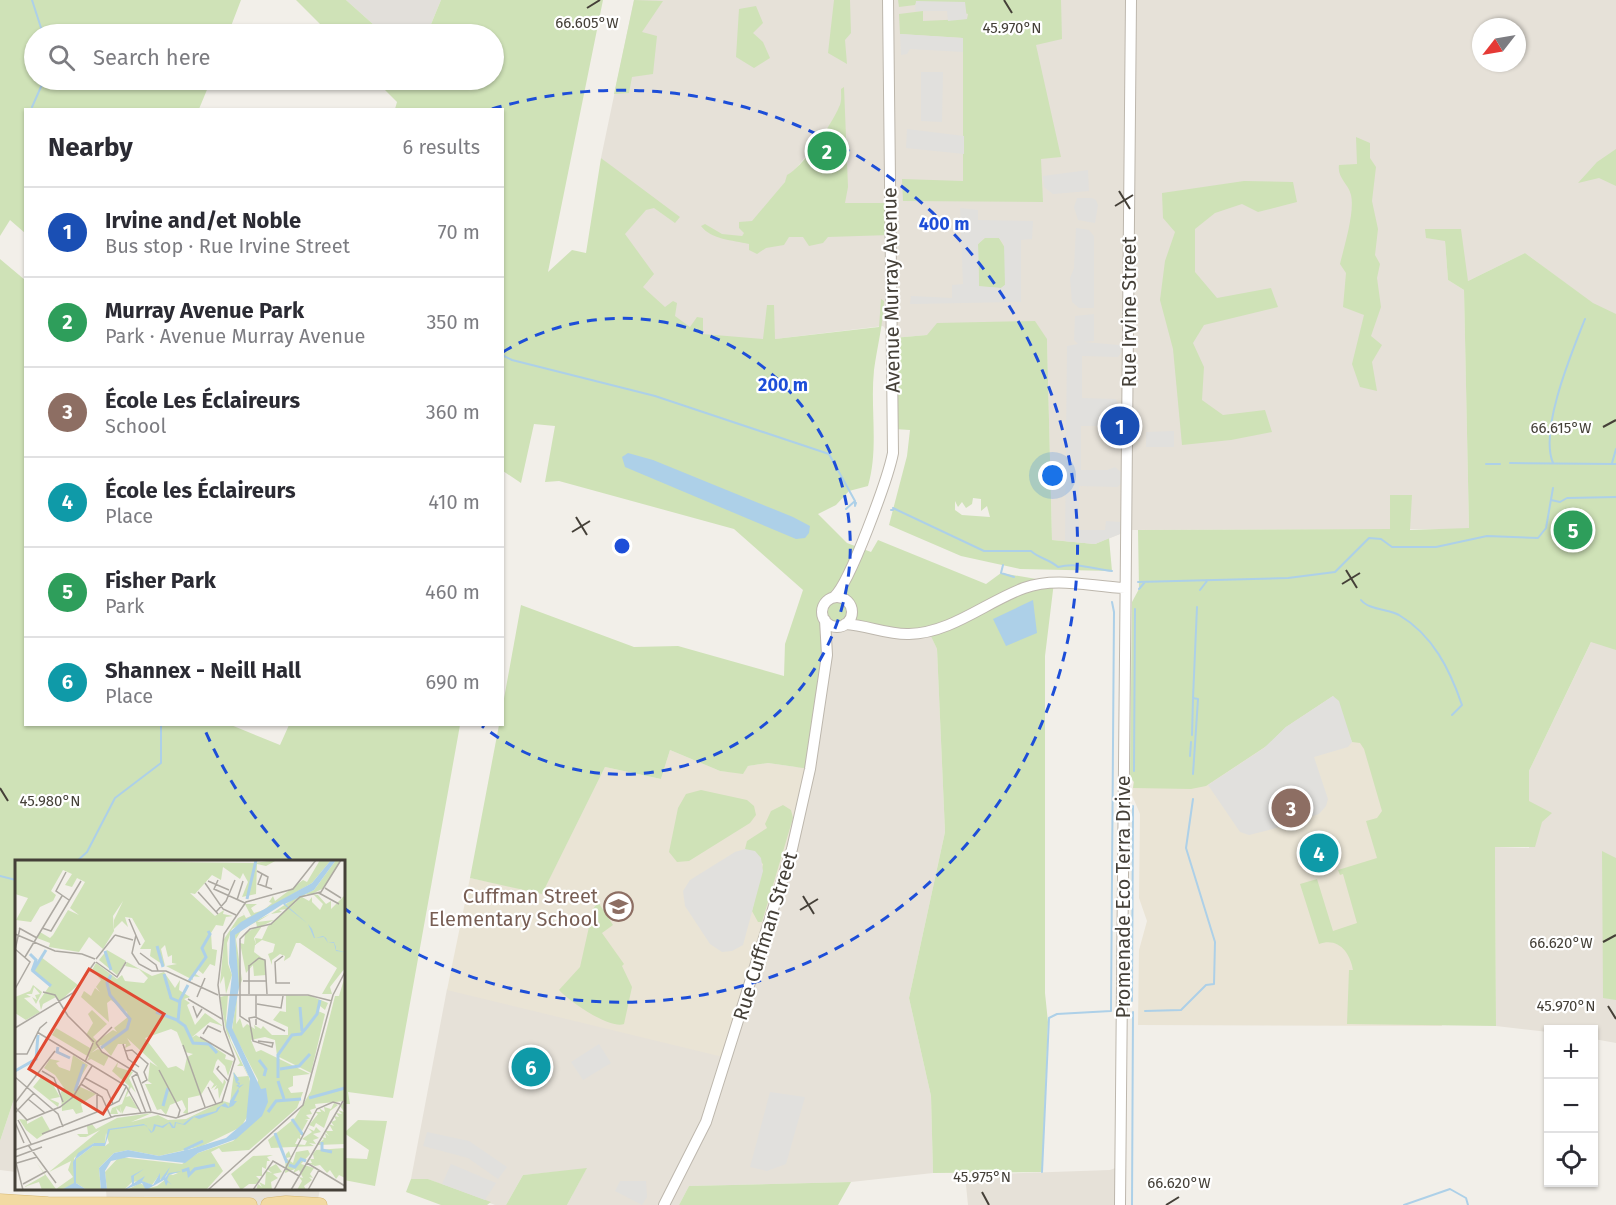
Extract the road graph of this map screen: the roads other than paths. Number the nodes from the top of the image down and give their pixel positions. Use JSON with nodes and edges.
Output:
{"nodes":[{"id":1,"x":888,"y":0,"type":"edge"},
{"id":2,"x":1131,"y":0,"type":"edge"},
{"id":3,"x":851,"y":572,"type":"junction"},
{"id":4,"x":1125,"y":588,"type":"junction"},
{"id":5,"x":834,"y":597,"type":"junction"},
{"id":6,"x":851,"y":606,"type":"junction"},
{"id":7,"x":825,"y":620,"type":"junction"},
{"id":8,"x":843,"y":625,"type":"junction"},
{"id":9,"x":877,"y":629,"type":"junction"},
{"id":10,"x":827,"y":655,"type":"junction"},
{"id":11,"x":0,"y":1201,"type":"edge"},
{"id":12,"x":250,"y":1205,"type":"edge"},
{"id":13,"x":268,"y":1205,"type":"edge"},
{"id":14,"x":320,"y":1205,"type":"edge"},
{"id":15,"x":664,"y":1205,"type":"edge"},
{"id":16,"x":1120,"y":1205,"type":"edge"}],
"edges":[{"from":1,"to":3,"type":"street","name":"Avenue Murray Avenue"},
{"from":2,"to":4,"type":"street","name":"Rue Irvine Street"},
{"from":3,"to":5,"type":"street","name":"Avenue Murray Avenue"},
{"from":3,"to":6,"type":"street","name":"Avenue Murray Avenue"},
{"from":4,"to":9,"type":"street"},
{"from":4,"to":16,"type":"street","name":"Promenade Eco Terra Drive"},
{"from":5,"to":6,"type":"street"},
{"from":5,"to":7,"type":"street"},
{"from":6,"to":8,"type":"street"},
{"from":6,"to":9,"type":"street"},
{"from":7,"to":8,"type":"street"},
{"from":7,"to":10,"type":"street"},
{"from":8,"to":9,"type":"street"},
{"from":8,"to":10,"type":"street"},
{"from":10,"to":15,"type":"street","name":"Rue Cuffman Street"},
{"from":11,"to":12,"type":"main road"},
{"from":13,"to":14,"type":"main road"}]}
